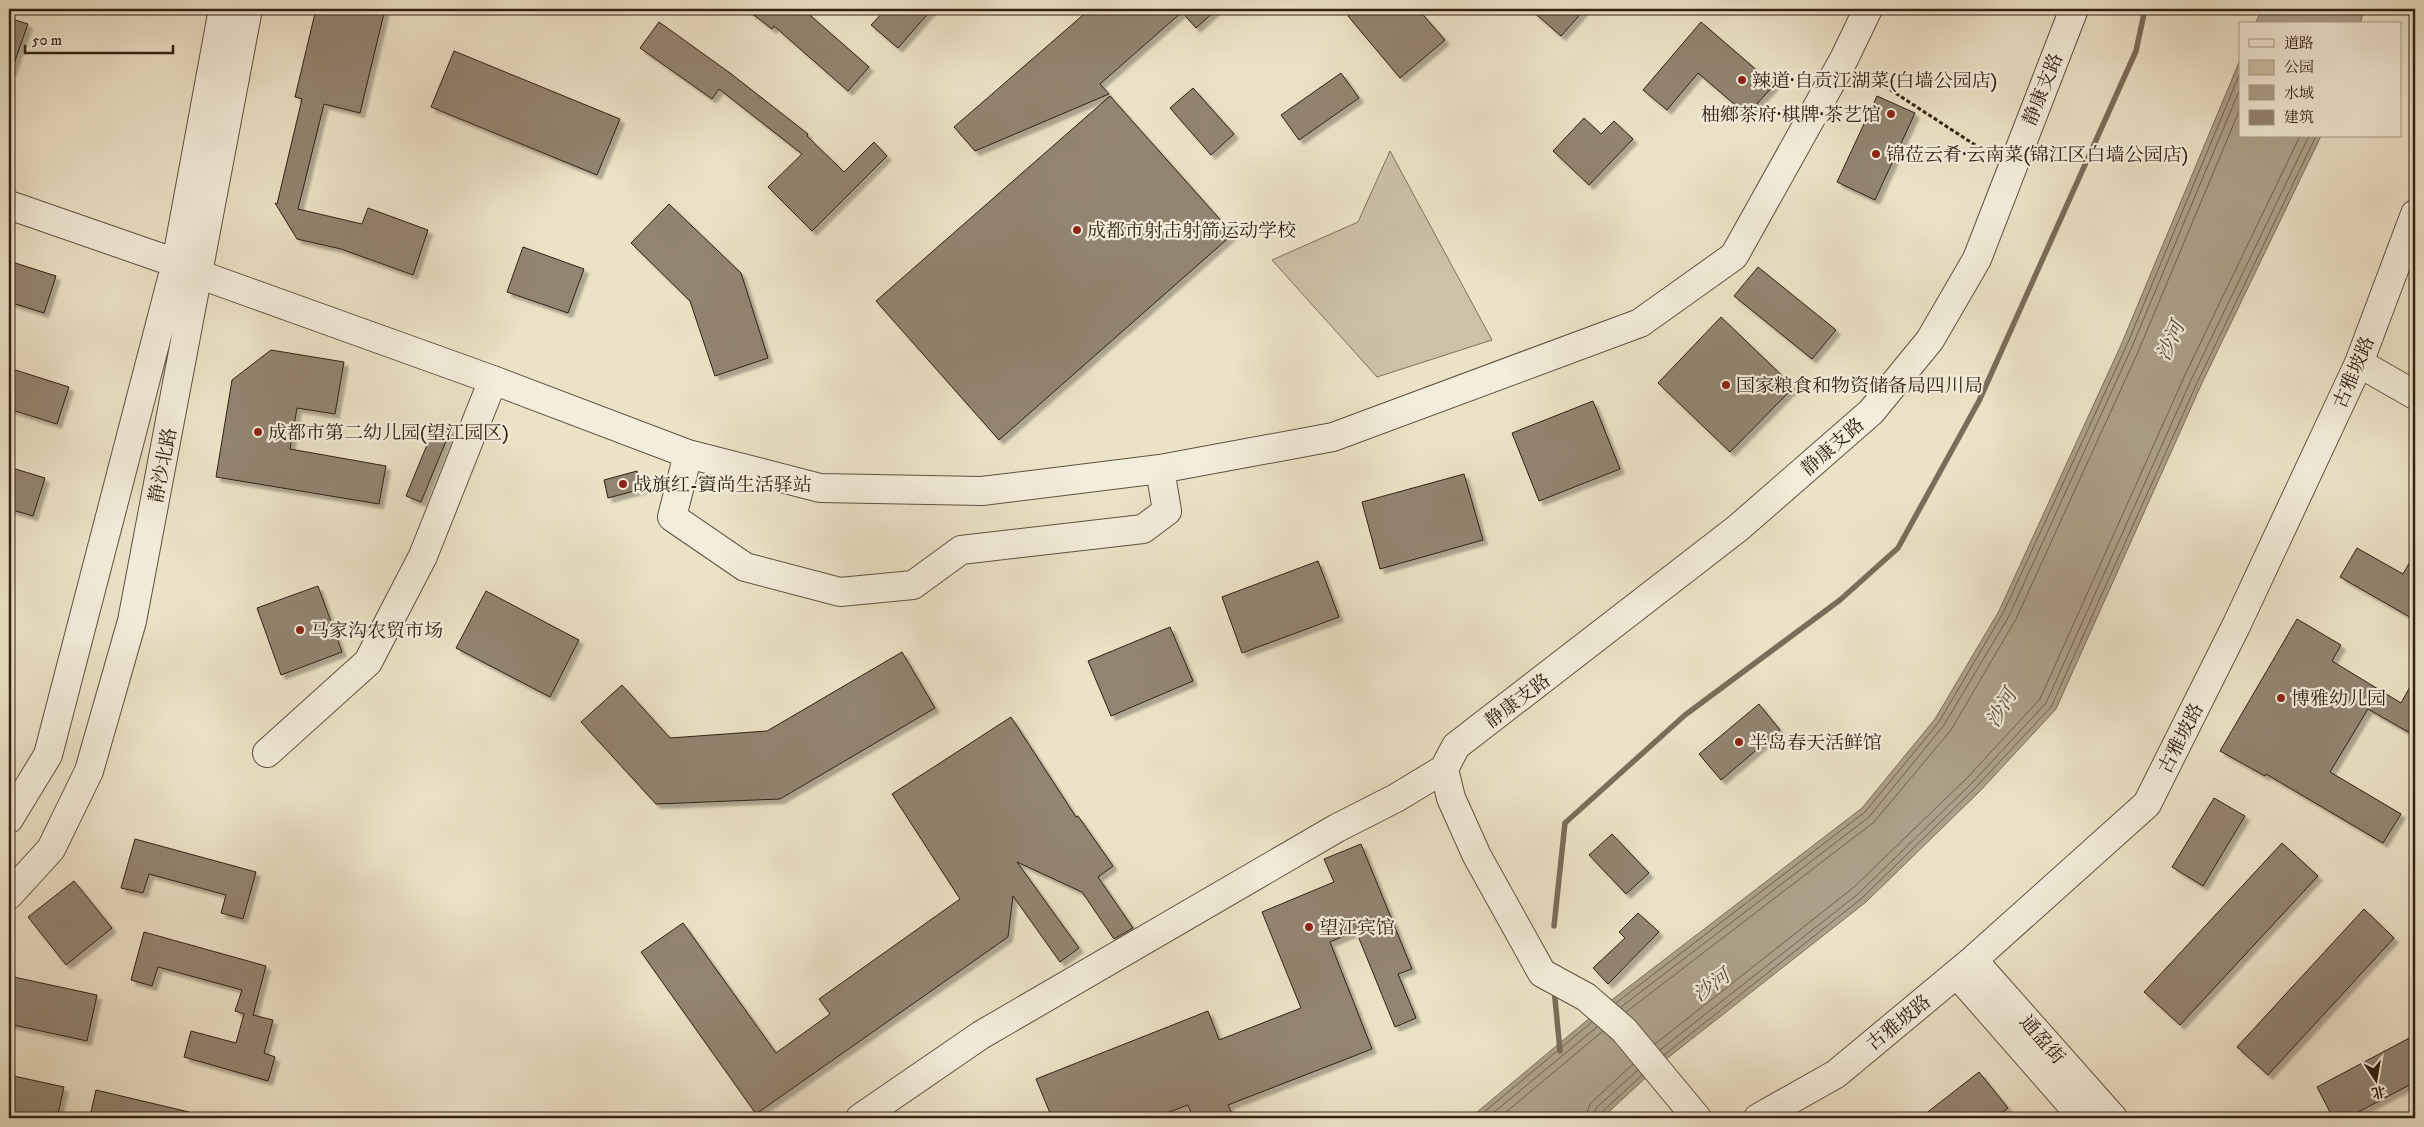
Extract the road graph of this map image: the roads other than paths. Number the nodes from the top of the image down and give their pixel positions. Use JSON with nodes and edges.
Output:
{"nodes":[{"id":1,"x":223,"y":9,"type":"edge"},
{"id":2,"x":248,"y":9,"type":"edge"},
{"id":3,"x":1868,"y":9,"type":"edge"},
{"id":4,"x":2074,"y":9,"type":"edge"},
{"id":5,"x":9,"y":205,"type":"edge"},
{"id":6,"x":2415,"y":214,"type":"edge"},
{"id":7,"x":187,"y":268,"type":"junction"},
{"id":8,"x":2359,"y":364,"type":"junction"},
{"id":9,"x":493,"y":380,"type":"junction"},
{"id":10,"x":2415,"y":396,"type":"edge"},
{"id":11,"x":688,"y":454,"type":"junction"},
{"id":12,"x":1160,"y":469,"type":"junction"},
{"id":13,"x":267,"y":753,"type":"dead end"},
{"id":14,"x":1444,"y":768,"type":"junction"},
{"id":15,"x":9,"y":819,"type":"edge"},
{"id":16,"x":9,"y":895,"type":"edge"},
{"id":17,"x":1965,"y":967,"type":"junction"},
{"id":18,"x":860,"y":1118,"type":"edge"},
{"id":19,"x":1697,"y":1118,"type":"edge"},
{"id":20,"x":1758,"y":1118,"type":"edge"},
{"id":21,"x":2083,"y":1118,"type":"edge"},
{"id":22,"x":2113,"y":1118,"type":"edge"}],
"edges":[{"from":1,"to":7,"type":"street","name":"静沙北路"},
{"from":2,"to":7,"type":"street","name":"静沙北路"},
{"from":3,"to":12,"type":"street"},
{"from":4,"to":14,"type":"street","name":"静康支路"},
{"from":5,"to":7,"type":"street"},
{"from":6,"to":8,"type":"street","name":"古雅坡路"},
{"from":7,"to":9,"type":"street"},
{"from":7,"to":15,"type":"street","name":"静沙北路"},
{"from":7,"to":16,"type":"street","name":"静沙北路"},
{"from":8,"to":10,"type":"street"},
{"from":8,"to":17,"type":"street","name":"古雅坡路"},
{"from":9,"to":11,"type":"street"},
{"from":9,"to":13,"type":"street"},
{"from":11,"to":12,"type":"street"},
{"from":11,"to":12,"type":"street"},
{"from":14,"to":18,"type":"street","name":"静康支路"},
{"from":14,"to":19,"type":"street"},
{"from":17,"to":20,"type":"street","name":"古雅坡路"},
{"from":17,"to":21,"type":"street","name":"通盈街"},
{"from":17,"to":22,"type":"street","name":"通盈街"}]}
